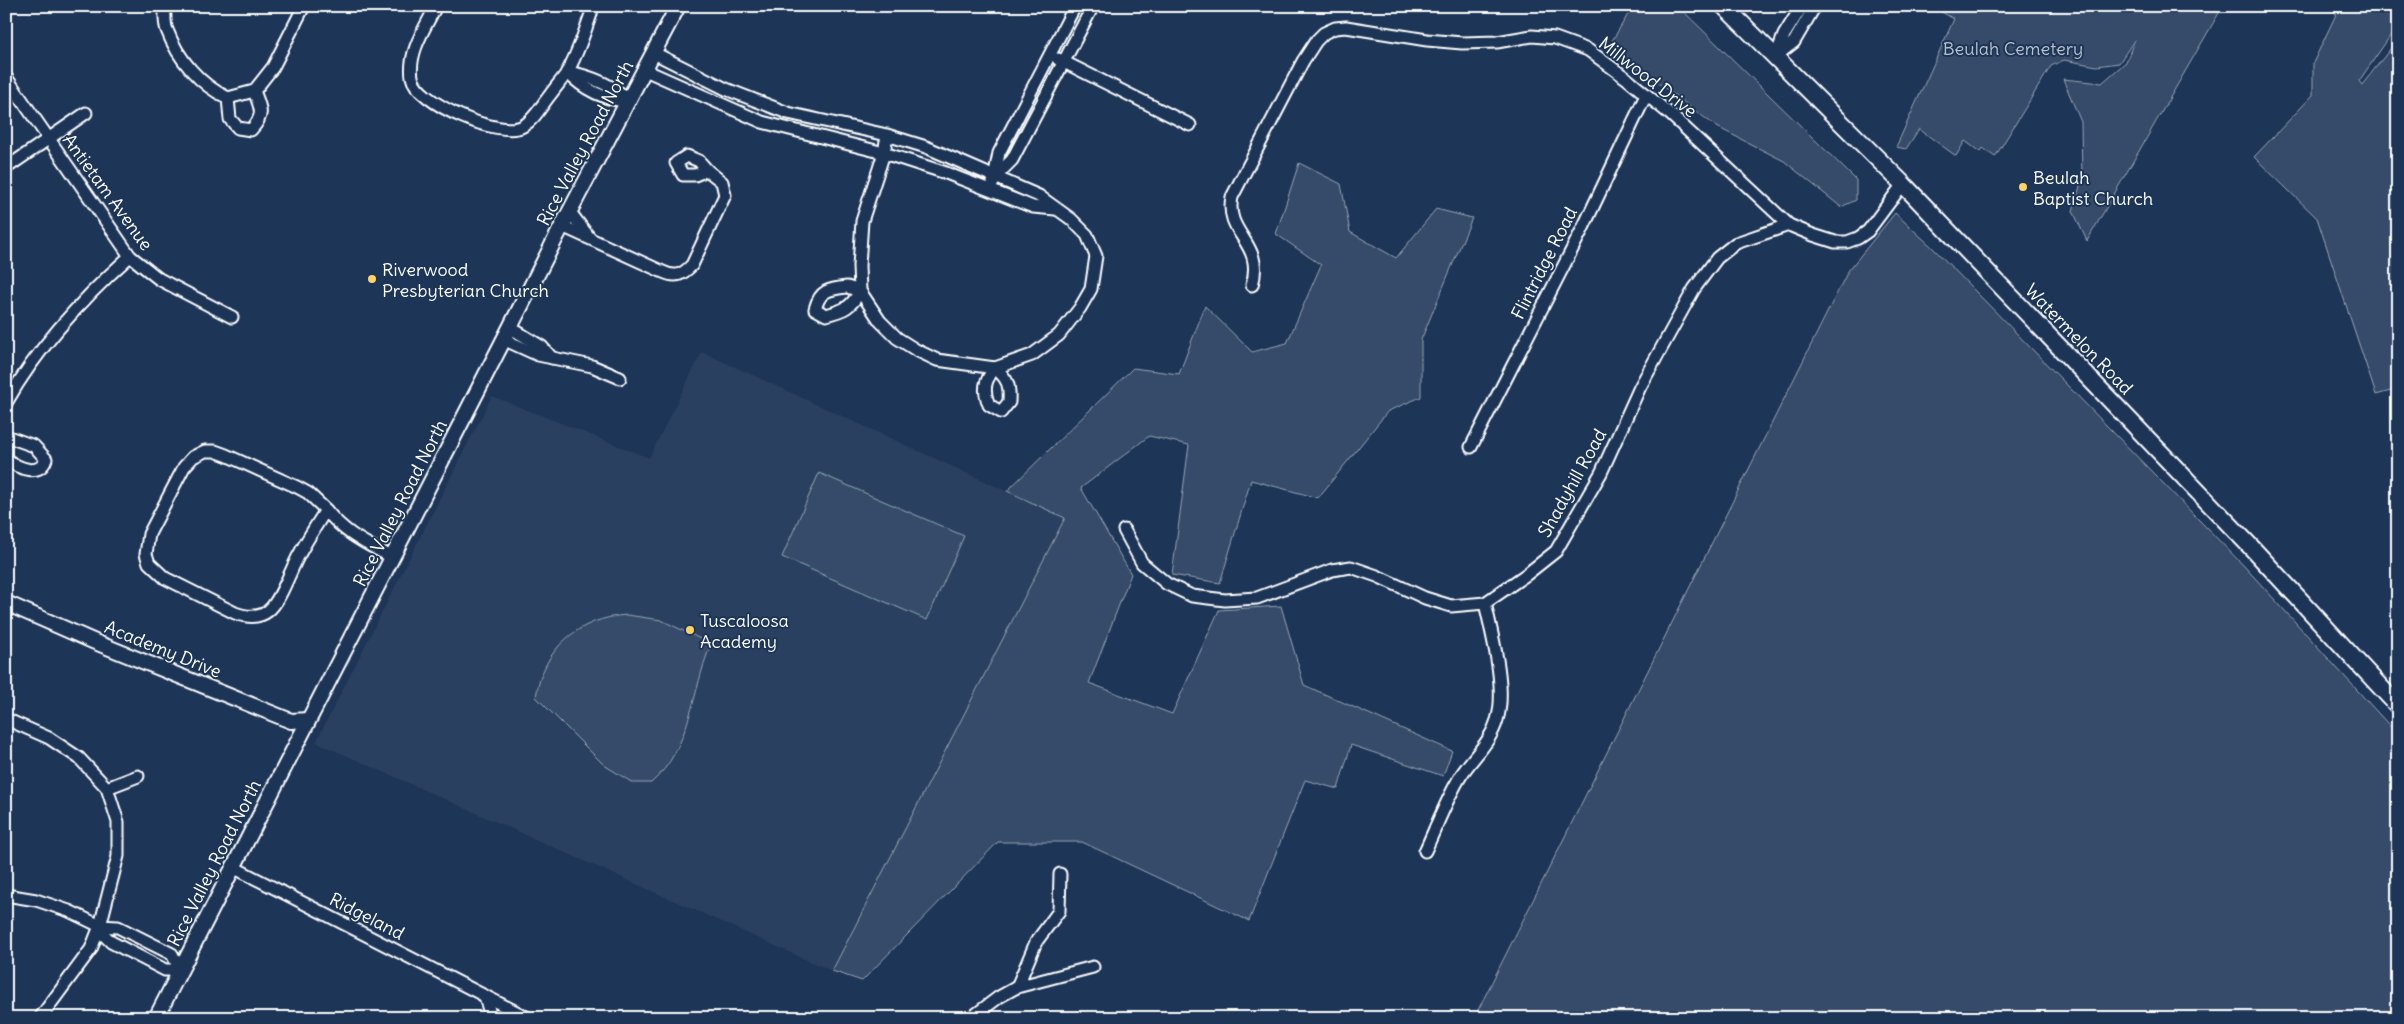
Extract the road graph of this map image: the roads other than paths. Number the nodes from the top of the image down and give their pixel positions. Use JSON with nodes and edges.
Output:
{"nodes":[{"id":1,"x":165,"y":6,"type":"edge"},
{"id":2,"x":304,"y":6,"type":"edge"},
{"id":3,"x":436,"y":6,"type":"edge"},
{"id":4,"x":592,"y":6,"type":"edge"},
{"id":5,"x":678,"y":6,"type":"edge"},
{"id":6,"x":1075,"y":6,"type":"edge"},
{"id":7,"x":1093,"y":6,"type":"edge"},
{"id":8,"x":1724,"y":6,"type":"edge"},
{"id":9,"x":1802,"y":6,"type":"edge"},
{"id":10,"x":1815,"y":6,"type":"edge"},
{"id":11,"x":654,"y":53,"type":"junction"},
{"id":12,"x":1050,"y":55,"type":"junction"},
{"id":13,"x":1776,"y":56,"type":"junction"},
{"id":14,"x":1064,"y":61,"type":"junction"},
{"id":15,"x":645,"y":70,"type":"junction"},
{"id":16,"x":567,"y":72,"type":"junction"},
{"id":17,"x":6,"y":77,"type":"edge"},
{"id":18,"x":254,"y":91,"type":"junction"},
{"id":19,"x":1646,"y":95,"type":"junction"},
{"id":20,"x":228,"y":98,"type":"junction"},
{"id":21,"x":629,"y":101,"type":"junction"},
{"id":22,"x":86,"y":113,"type":"dead end"},
{"id":23,"x":1190,"y":125,"type":"dead end"},
{"id":24,"x":887,"y":135,"type":"junction"},
{"id":25,"x":48,"y":140,"type":"junction"},
{"id":26,"x":884,"y":153,"type":"junction"},
{"id":27,"x":6,"y":168,"type":"edge"},
{"id":28,"x":707,"y":170,"type":"dead end"},
{"id":29,"x":996,"y":176,"type":"junction"},
{"id":30,"x":1903,"y":184,"type":"junction"},
{"id":31,"x":990,"y":191,"type":"junction"},
{"id":32,"x":1055,"y":209,"type":"junction"},
{"id":33,"x":570,"y":212,"type":"junction"},
{"id":34,"x":1789,"y":225,"type":"junction"},
{"id":35,"x":562,"y":226,"type":"junction"},
{"id":36,"x":590,"y":238,"type":"junction"},
{"id":37,"x":130,"y":256,"type":"junction"},
{"id":38,"x":1252,"y":285,"type":"dead end"},
{"id":39,"x":232,"y":317,"type":"dead end"},
{"id":40,"x":508,"y":334,"type":"junction"},
{"id":41,"x":620,"y":378,"type":"dead end"},
{"id":42,"x":6,"y":403,"type":"edge"},
{"id":43,"x":6,"y":436,"type":"edge"},
{"id":44,"x":1471,"y":447,"type":"dead end"},
{"id":45,"x":6,"y":460,"type":"edge"},
{"id":46,"x":326,"y":510,"type":"junction"},
{"id":47,"x":1124,"y":530,"type":"dead end"},
{"id":48,"x":393,"y":558,"type":"junction"},
{"id":49,"x":1484,"y":603,"type":"junction"},
{"id":50,"x":6,"y":604,"type":"edge"},
{"id":51,"x":2398,"y":706,"type":"edge"},
{"id":52,"x":6,"y":719,"type":"edge"},
{"id":53,"x":308,"y":720,"type":"junction"},
{"id":54,"x":138,"y":776,"type":"dead end"},
{"id":55,"x":107,"y":788,"type":"junction"},
{"id":56,"x":1426,"y":851,"type":"dead end"},
{"id":57,"x":233,"y":867,"type":"junction"},
{"id":58,"x":1060,"y":874,"type":"dead end"},
{"id":59,"x":6,"y":895,"type":"edge"},
{"id":60,"x":100,"y":926,"type":"junction"},
{"id":61,"x":1094,"y":967,"type":"dead end"},
{"id":62,"x":180,"y":970,"type":"junction"},
{"id":63,"x":1017,"y":987,"type":"junction"},
{"id":64,"x":484,"y":996,"type":"junction"},
{"id":65,"x":40,"y":1018,"type":"edge"},
{"id":66,"x":156,"y":1018,"type":"edge"},
{"id":67,"x":491,"y":1018,"type":"edge"},
{"id":68,"x":528,"y":1018,"type":"edge"},
{"id":69,"x":971,"y":1018,"type":"edge"}],
"edges":[{"from":1,"to":20,"type":"street"},
{"from":2,"to":18,"type":"street"},
{"from":3,"to":16,"type":"street"},
{"from":4,"to":16,"type":"street"},
{"from":5,"to":11,"type":"street","name":"Rice Valley Road North"},
{"from":6,"to":12,"type":"street"},
{"from":7,"to":14,"type":"street"},
{"from":8,"to":13,"type":"main road","name":"Watermelon Road"},
{"from":9,"to":13,"type":"street"},
{"from":10,"to":13,"type":"street"},
{"from":11,"to":15,"type":"street","name":"Rice Valley Road North"},
{"from":11,"to":24,"type":"street"},
{"from":12,"to":14,"type":"street"},
{"from":12,"to":29,"type":"street"},
{"from":13,"to":30,"type":"main road","name":"Watermelon Road"},
{"from":14,"to":23,"type":"street"},
{"from":14,"to":29,"type":"street"},
{"from":15,"to":21,"type":"street","name":"Rice Valley Road North"},
{"from":15,"to":26,"type":"street"},
{"from":16,"to":21,"type":"street"},
{"from":17,"to":25,"type":"street","name":"Antietam Avenue"},
{"from":18,"to":20,"type":"street"},
{"from":18,"to":20,"type":"street"},
{"from":19,"to":34,"type":"street","name":"Millwood Drive"},
{"from":19,"to":38,"type":"street","name":"Millwood Drive"},
{"from":19,"to":44,"type":"street","name":"Flintridge Road"},
{"from":21,"to":33,"type":"street","name":"Rice Valley Road North"},
{"from":22,"to":25,"type":"street"},
{"from":24,"to":26,"type":"street"},
{"from":24,"to":29,"type":"street"},
{"from":25,"to":27,"type":"street"},
{"from":25,"to":37,"type":"street","name":"Antietam Avenue"},
{"from":26,"to":31,"type":"street"},
{"from":26,"to":32,"type":"street"},
{"from":28,"to":36,"type":"street"},
{"from":29,"to":31,"type":"street"},
{"from":29,"to":32,"type":"street"},
{"from":30,"to":34,"type":"street","name":"Millwood Drive"},
{"from":30,"to":51,"type":"main road","name":"Watermelon Road"},
{"from":31,"to":32,"type":"street"},
{"from":33,"to":35,"type":"street","name":"Rice Valley Road North"},
{"from":33,"to":36,"type":"street"},
{"from":34,"to":49,"type":"street","name":"Shadyhill Road"},
{"from":35,"to":36,"type":"street"},
{"from":35,"to":40,"type":"street","name":"Rice Valley Road North"},
{"from":37,"to":39,"type":"street","name":"Antietam Avenue"},
{"from":37,"to":42,"type":"street"},
{"from":40,"to":41,"type":"street"},
{"from":40,"to":48,"type":"street","name":"Rice Valley Road North"},
{"from":43,"to":45,"type":"street"},
{"from":46,"to":46,"type":"street"},
{"from":46,"to":48,"type":"street"},
{"from":47,"to":49,"type":"street","name":"Shadyhill Road"},
{"from":48,"to":53,"type":"street","name":"Rice Valley Road North"},
{"from":49,"to":56,"type":"street"},
{"from":50,"to":53,"type":"street","name":"Academy Drive"},
{"from":52,"to":55,"type":"street"},
{"from":53,"to":57,"type":"street","name":"Rice Valley Road North"},
{"from":54,"to":55,"type":"street"},
{"from":55,"to":60,"type":"street"},
{"from":57,"to":62,"type":"street","name":"Rice Valley Road North"},
{"from":57,"to":64,"type":"street","name":"Ridgeland"},
{"from":58,"to":63,"type":"street"},
{"from":59,"to":60,"type":"street"},
{"from":60,"to":62,"type":"street"},
{"from":60,"to":62,"type":"street"},
{"from":60,"to":65,"type":"street"},
{"from":61,"to":63,"type":"street"},
{"from":62,"to":66,"type":"street","name":"Rice Valley Road North"},
{"from":63,"to":69,"type":"street"},
{"from":64,"to":67,"type":"street"},
{"from":64,"to":68,"type":"street","name":"Ridgeland"}]}
